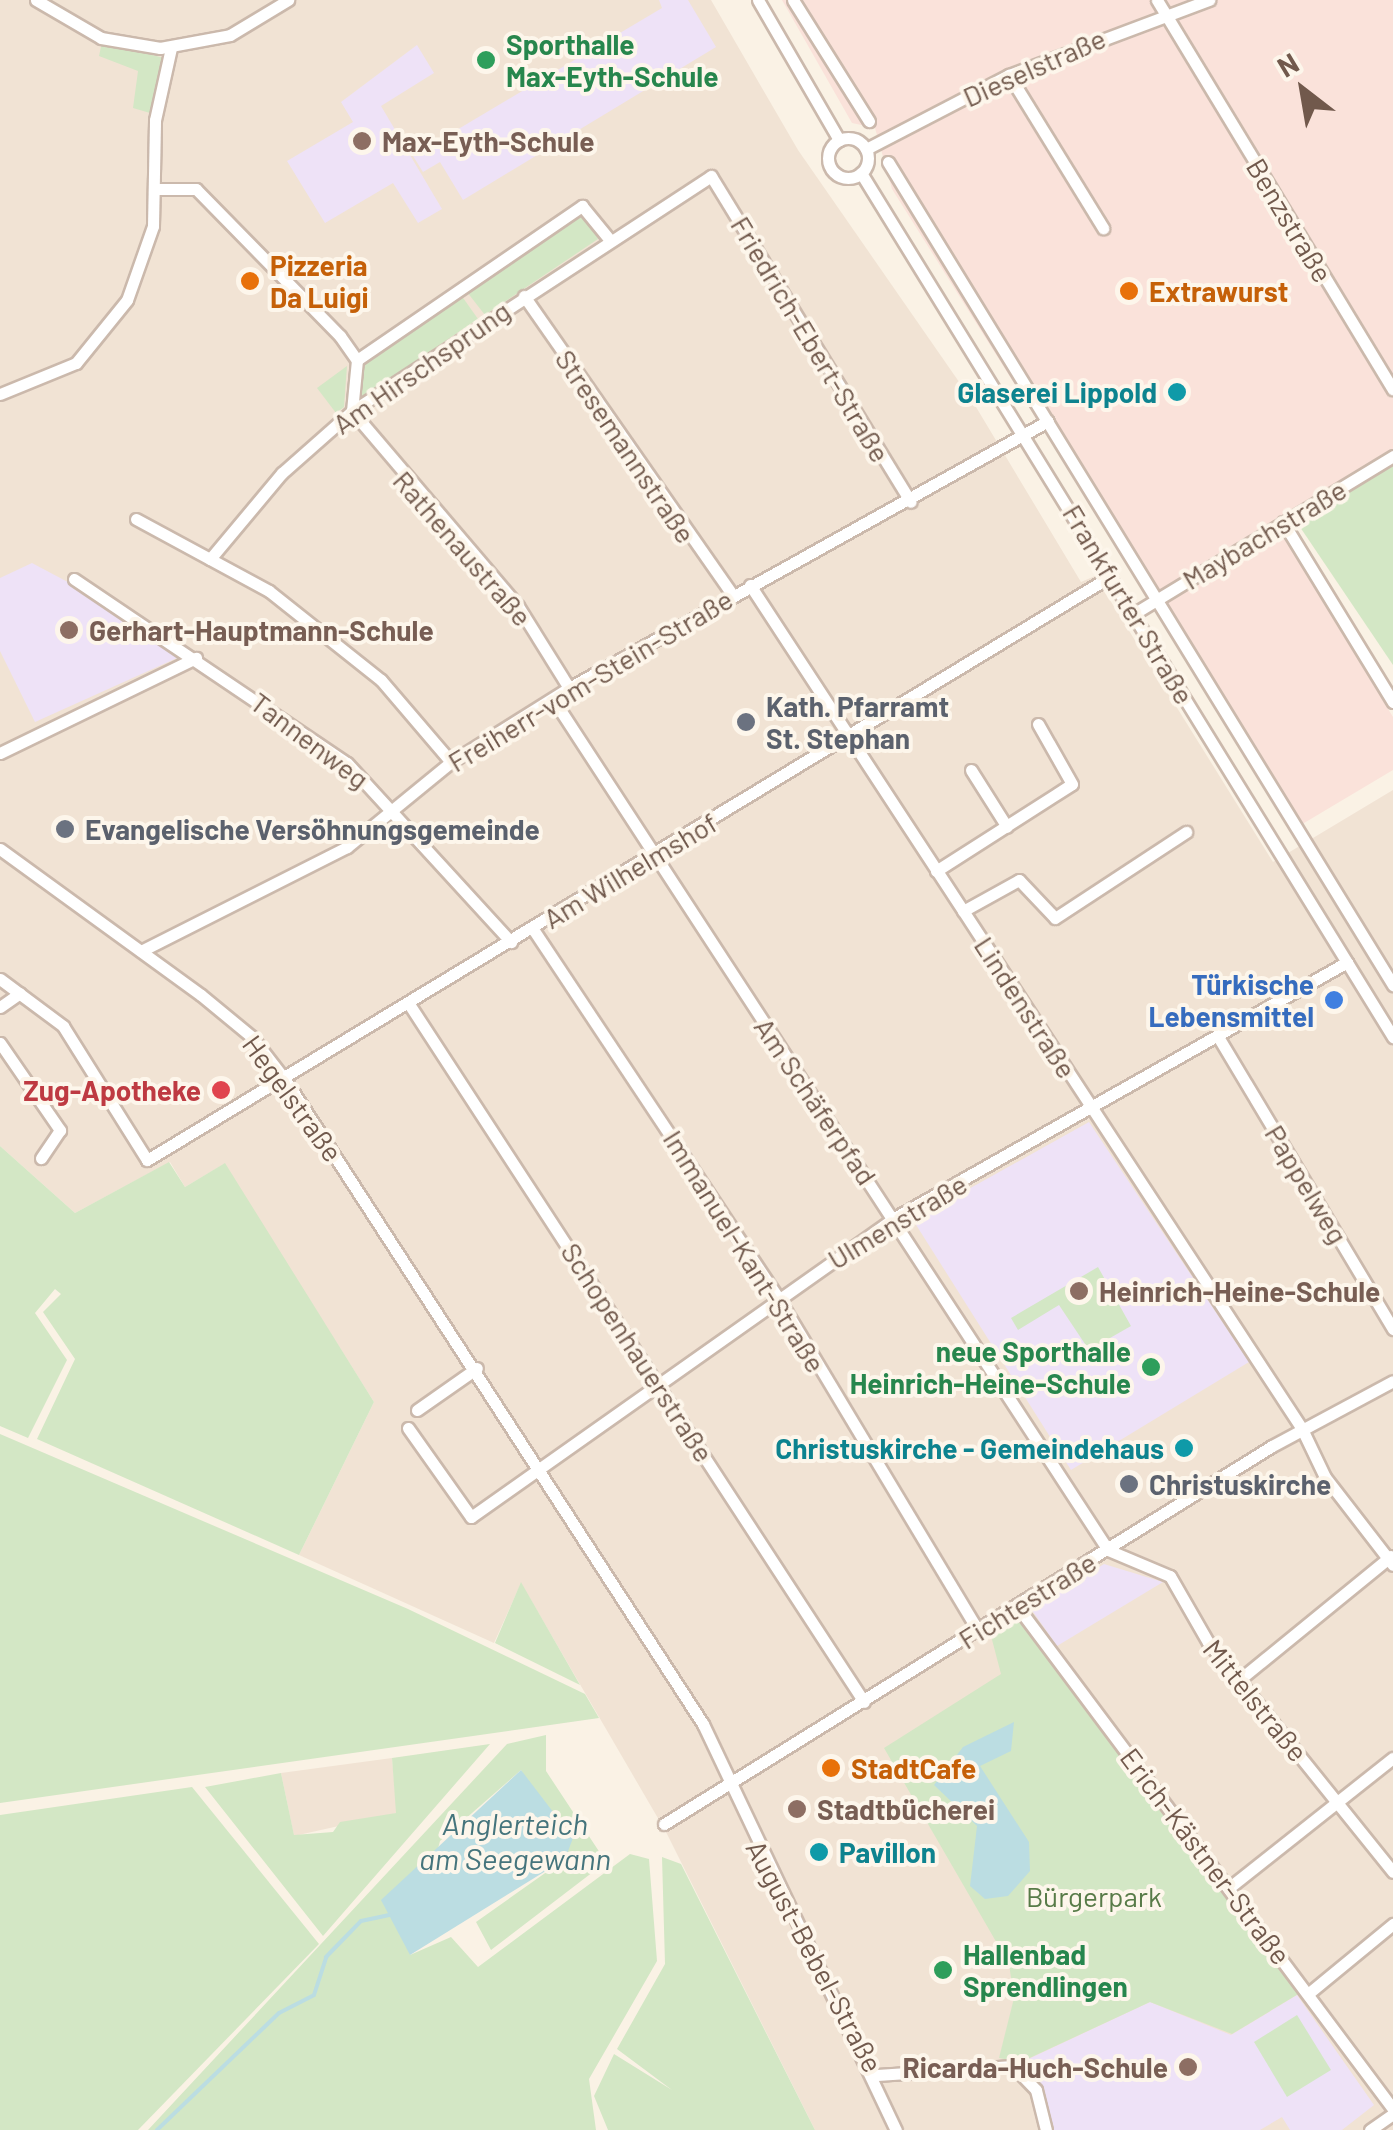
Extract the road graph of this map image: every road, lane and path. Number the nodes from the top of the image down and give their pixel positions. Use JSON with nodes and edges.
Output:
{"nodes":[{"id":1,"x":36,"y":0,"type":"edge"},
{"id":2,"x":288,"y":0,"type":"edge"},
{"id":3,"x":758,"y":0,"type":"edge"},
{"id":4,"x":793,"y":0,"type":"edge"},
{"id":5,"x":1157,"y":0,"type":"edge"},
{"id":6,"x":1210,"y":0,"type":"edge"},
{"id":7,"x":1164,"y":14,"type":"junction"},
{"id":8,"x":171,"y":48,"type":"junction"},
{"id":9,"x":1008,"y":75,"type":"junction"},
{"id":10,"x":868,"y":120,"type":"dead end"},
{"id":11,"x":839,"y":140,"type":"junction"},
{"id":12,"x":866,"y":149,"type":"junction"},
{"id":13,"x":888,"y":162,"type":"dead end"},
{"id":14,"x":862,"y":172,"type":"junction"},
{"id":15,"x":710,"y":176,"type":"joint"},
{"id":16,"x":155,"y":189,"type":"junction"},
{"id":17,"x":1103,"y":228,"type":"dead end"},
{"id":18,"x":608,"y":239,"type":"junction"},
{"id":19,"x":524,"y":296,"type":"junction"},
{"id":20,"x":358,"y":360,"type":"junction"},
{"id":21,"x":1393,"y":389,"type":"edge"},
{"id":22,"x":0,"y":394,"type":"edge"},
{"id":23,"x":352,"y":411,"type":"junction"},
{"id":24,"x":1048,"y":421,"type":"junction"},
{"id":25,"x":1026,"y":433,"type":"junction"},
{"id":26,"x":1393,"y":456,"type":"edge"},
{"id":27,"x":912,"y":502,"type":"junction"},
{"id":28,"x":136,"y":520,"type":"dead end"},
{"id":29,"x":1284,"y":522,"type":"junction"},
{"id":30,"x":210,"y":559,"type":"junction"},
{"id":31,"x":1111,"y":576,"type":"junction"},
{"id":32,"x":74,"y":579,"type":"dead end"},
{"id":33,"x":750,"y":585,"type":"junction"},
{"id":34,"x":732,"y":593,"type":"junction"},
{"id":35,"x":1158,"y":599,"type":"junction"},
{"id":36,"x":1135,"y":613,"type":"junction"},
{"id":37,"x":196,"y":658,"type":"junction"},
{"id":38,"x":569,"y":688,"type":"junction"},
{"id":39,"x":553,"y":699,"type":"junction"},
{"id":40,"x":1393,"y":702,"type":"edge"},
{"id":41,"x":1038,"y":724,"type":"dead end"},
{"id":42,"x":847,"y":738,"type":"junction"},
{"id":43,"x":0,"y":753,"type":"edge"},
{"id":44,"x":451,"y":762,"type":"junction"},
{"id":45,"x":972,"y":770,"type":"dead end"},
{"id":46,"x":393,"y":806,"type":"junction"},
{"id":47,"x":1007,"y":827,"type":"junction"},
{"id":48,"x":1186,"y":832,"type":"dead end"},
{"id":49,"x":0,"y":849,"type":"edge"},
{"id":50,"x":650,"y":856,"type":"junction"},
{"id":51,"x":936,"y":870,"type":"junction"},
{"id":52,"x":964,"y":912,"type":"junction"},
{"id":53,"x":533,"y":928,"type":"junction"},
{"id":54,"x":511,"y":942,"type":"junction"},
{"id":55,"x":140,"y":952,"type":"junction"},
{"id":56,"x":1347,"y":962,"type":"junction"},
{"id":57,"x":0,"y":979,"type":"edge"},
{"id":58,"x":1391,"y":986,"type":"edge"},
{"id":59,"x":20,"y":993,"type":"junction"},
{"id":60,"x":409,"y":1004,"type":"junction"},
{"id":61,"x":0,"y":1007,"type":"edge"},
{"id":62,"x":1393,"y":1038,"type":"edge"},
{"id":63,"x":1220,"y":1040,"type":"junction"},
{"id":64,"x":0,"y":1044,"type":"edge"},
{"id":65,"x":286,"y":1081,"type":"junction"},
{"id":66,"x":1093,"y":1109,"type":"junction"},
{"id":67,"x":40,"y":1158,"type":"dead end"},
{"id":68,"x":896,"y":1217,"type":"junction"},
{"id":69,"x":777,"y":1296,"type":"junction"},
{"id":70,"x":1393,"y":1329,"type":"edge"},
{"id":71,"x":477,"y":1368,"type":"junction"},
{"id":72,"x":657,"y":1379,"type":"junction"},
{"id":73,"x":1393,"y":1381,"type":"edge"},
{"id":74,"x":417,"y":1410,"type":"dead end"},
{"id":75,"x":408,"y":1428,"type":"dead end"},
{"id":76,"x":1302,"y":1430,"type":"junction"},
{"id":77,"x":542,"y":1464,"type":"junction"},
{"id":78,"x":1108,"y":1550,"type":"junction"},
{"id":79,"x":1391,"y":1560,"type":"edge"},
{"id":80,"x":1017,"y":1606,"type":"junction"},
{"id":81,"x":978,"y":1631,"type":"junction"},
{"id":82,"x":1240,"y":1680,"type":"junction"},
{"id":83,"x":864,"y":1702,"type":"junction"},
{"id":84,"x":1393,"y":1758,"type":"edge"},
{"id":85,"x":728,"y":1784,"type":"junction"},
{"id":86,"x":1337,"y":1802,"type":"junction"},
{"id":87,"x":664,"y":1824,"type":"dead end"},
{"id":88,"x":1393,"y":1872,"type":"edge"},
{"id":89,"x":1230,"y":1887,"type":"junction"},
{"id":90,"x":1393,"y":1924,"type":"edge"},
{"id":91,"x":1309,"y":1992,"type":"junction"},
{"id":92,"x":877,"y":2075,"type":"junction"},
{"id":93,"x":1393,"y":2111,"type":"edge"},
{"id":94,"x":896,"y":2130,"type":"edge"},
{"id":95,"x":1046,"y":2130,"type":"edge"},
{"id":96,"x":1370,"y":2130,"type":"edge"}],
"edges":[{"from":1,"to":8,"type":"street"},
{"from":2,"to":8,"type":"street"},
{"from":3,"to":11,"type":"street"},
{"from":4,"to":10,"type":"street"},
{"from":5,"to":7,"type":"street","name":"Benzstraße"},
{"from":6,"to":7,"type":"street","name":"Dieselstraße"},
{"from":7,"to":9,"type":"street","name":"Dieselstraße"},
{"from":7,"to":21,"type":"street","name":"Benzstraße"},
{"from":8,"to":16,"type":"street"},
{"from":9,"to":12,"type":"street","name":"Dieselstraße"},
{"from":9,"to":17,"type":"street"},
{"from":11,"to":12,"type":"street"},
{"from":11,"to":14,"type":"street","name":"Frankfurter Straße"},
{"from":12,"to":14,"type":"street"},
{"from":13,"to":24,"type":"street","name":"Frankfurter Straße"},
{"from":14,"to":25,"type":"street","name":"Frankfurter Straße"},
{"from":15,"to":18,"type":"street","name":"Am Hirschsprung"},
{"from":15,"to":27,"type":"street","name":"Friedrich-Ebert-Straße"},
{"from":16,"to":20,"type":"street"},
{"from":16,"to":22,"type":"street"},
{"from":18,"to":19,"type":"street","name":"Am Hirschsprung"},
{"from":18,"to":20,"type":"street","name":"Am Hirschsprung"},
{"from":19,"to":23,"type":"street","name":"Am Hirschsprung"},
{"from":19,"to":34,"type":"street","name":"Stresemannstraße"},
{"from":20,"to":23,"type":"street"},
{"from":23,"to":30,"type":"street","name":"Am Hirschsprung"},
{"from":23,"to":38,"type":"street","name":"Rathenaustraße"},
{"from":24,"to":25,"type":"street","name":"Freiherr-vom-Stein-Straße"},
{"from":24,"to":35,"type":"street","name":"Frankfurter Straße"},
{"from":25,"to":27,"type":"street","name":"Freiherr-vom-Stein-Straße"},
{"from":25,"to":31,"type":"street","name":"Frankfurter Straße"},
{"from":26,"to":29,"type":"street","name":"Maybachstraße"},
{"from":27,"to":33,"type":"street","name":"Freiherr-vom-Stein-Straße"},
{"from":28,"to":30,"type":"street"},
{"from":29,"to":35,"type":"street","name":"Maybachstraße"},
{"from":29,"to":40,"type":"street"},
{"from":30,"to":44,"type":"street"},
{"from":31,"to":36,"type":"street","name":"Frankfurter Straße"},
{"from":31,"to":42,"type":"street","name":"Am Wilhelmshof"},
{"from":32,"to":37,"type":"street","name":"Tannenweg"},
{"from":33,"to":34,"type":"street","name":"Freiherr-vom-Stein-Straße"},
{"from":33,"to":42,"type":"street","name":"Lindenstraße"},
{"from":34,"to":38,"type":"street","name":"Freiherr-vom-Stein-Straße"},
{"from":35,"to":36,"type":"street","name":"Maybachstraße"},
{"from":35,"to":58,"type":"street","name":"Frankfurter Straße"},
{"from":36,"to":56,"type":"street","name":"Frankfurter Straße"},
{"from":37,"to":43,"type":"street"},
{"from":37,"to":46,"type":"street","name":"Tannenweg"},
{"from":38,"to":39,"type":"street","name":"Freiherr-vom-Stein-Straße"},
{"from":39,"to":44,"type":"street","name":"Freiherr-vom-Stein-Straße"},
{"from":39,"to":50,"type":"street","name":"Am Schäferpfad"},
{"from":41,"to":47,"type":"street"},
{"from":42,"to":50,"type":"street","name":"Am Wilhelmshof"},
{"from":42,"to":51,"type":"street","name":"Lindenstraße"},
{"from":44,"to":46,"type":"street","name":"Freiherr-vom-Stein-Straße"},
{"from":45,"to":47,"type":"street"},
{"from":46,"to":54,"type":"street","name":"Tannenweg"},
{"from":46,"to":55,"type":"street","name":"Freiherr-vom-Stein-Straße"},
{"from":47,"to":51,"type":"street"},
{"from":48,"to":52,"type":"street"},
{"from":49,"to":55,"type":"street","name":"Hegelstraße"},
{"from":50,"to":53,"type":"street","name":"Am Wilhelmshof"},
{"from":50,"to":68,"type":"street","name":"Am Schäferpfad"},
{"from":51,"to":52,"type":"street","name":"Lindenstraße"},
{"from":52,"to":66,"type":"street","name":"Lindenstraße"},
{"from":53,"to":54,"type":"street","name":"Am Wilhelmshof"},
{"from":53,"to":69,"type":"street","name":"Immanuel-Kant-Straße"},
{"from":54,"to":60,"type":"street","name":"Am Wilhelmshof"},
{"from":55,"to":65,"type":"street","name":"Hegelstraße"},
{"from":56,"to":62,"type":"street","name":"Frankfurter Straße"},
{"from":56,"to":63,"type":"street","name":"Ulmenstraße"},
{"from":57,"to":59,"type":"street"},
{"from":59,"to":61,"type":"street"},
{"from":59,"to":65,"type":"street","name":"Am Wilhelmshof"},
{"from":60,"to":65,"type":"street","name":"Am Wilhelmshof"},
{"from":60,"to":72,"type":"street","name":"Schopenhauerstraße"},
{"from":63,"to":66,"type":"street","name":"Ulmenstraße"},
{"from":63,"to":70,"type":"street","name":"Pappelweg"},
{"from":64,"to":67,"type":"street"},
{"from":65,"to":71,"type":"street","name":"Hegelstraße"},
{"from":66,"to":68,"type":"street","name":"Ulmenstraße"},
{"from":66,"to":76,"type":"street","name":"Lindenstraße"},
{"from":68,"to":69,"type":"street","name":"Ulmenstraße"},
{"from":68,"to":78,"type":"street","name":"Am Schäferpfad"},
{"from":69,"to":72,"type":"street","name":"Ulmenstraße"},
{"from":69,"to":81,"type":"street","name":"Immanuel-Kant-Straße"},
{"from":71,"to":74,"type":"street"},
{"from":71,"to":77,"type":"street","name":"Hegelstraße"},
{"from":72,"to":77,"type":"street","name":"Ulmenstraße"},
{"from":72,"to":83,"type":"street","name":"Schopenhauerstraße"},
{"from":73,"to":76,"type":"street","name":"Fichtestraße"},
{"from":75,"to":77,"type":"street","name":"Ulmenstraße"},
{"from":76,"to":78,"type":"street","name":"Fichtestraße"},
{"from":76,"to":79,"type":"street","name":"Lindenstraße"},
{"from":77,"to":85,"type":"street","name":"Hegelstraße"},
{"from":78,"to":80,"type":"street","name":"Fichtestraße"},
{"from":78,"to":82,"type":"street","name":"Mittelstraße"},
{"from":79,"to":82,"type":"street"},
{"from":80,"to":81,"type":"street","name":"Fichtestraße"},
{"from":80,"to":89,"type":"street","name":"Erich-Kästner-Straße"},
{"from":81,"to":83,"type":"street","name":"Fichtestraße"},
{"from":82,"to":86,"type":"street","name":"Mittelstraße"},
{"from":83,"to":85,"type":"street","name":"Fichtestraße"},
{"from":84,"to":86,"type":"street"},
{"from":85,"to":87,"type":"street","name":"Fichtestraße"},
{"from":85,"to":92,"type":"street","name":"August-Bebel-Straße"},
{"from":86,"to":88,"type":"street","name":"Mittelstraße"},
{"from":86,"to":89,"type":"street"},
{"from":89,"to":91,"type":"street","name":"Erich-Kästner-Straße"},
{"from":90,"to":91,"type":"street"},
{"from":91,"to":93,"type":"street","name":"Erich-Kästner-Straße"},
{"from":92,"to":94,"type":"street","name":"August-Bebel-Straße"},
{"from":92,"to":95,"type":"street"},
{"from":93,"to":96,"type":"street"}]}
